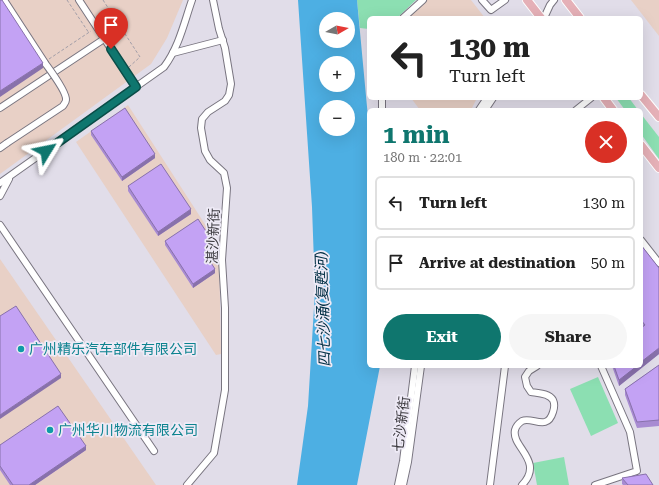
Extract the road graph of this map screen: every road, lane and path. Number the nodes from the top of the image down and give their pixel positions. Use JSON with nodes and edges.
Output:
{"nodes":[{"id":1,"x":4,"y":0,"type":"edge"},
{"id":2,"x":67,"y":0,"type":"edge"},
{"id":3,"x":79,"y":0,"type":"edge"},
{"id":4,"x":103,"y":0,"type":"edge"},
{"id":5,"x":192,"y":0,"type":"edge"},
{"id":6,"x":213,"y":0,"type":"edge"},
{"id":7,"x":423,"y":0,"type":"edge"},
{"id":8,"x":482,"y":0,"type":"edge"},
{"id":9,"x":505,"y":0,"type":"edge"},
{"id":10,"x":527,"y":0,"type":"edge"},
{"id":11,"x":554,"y":0,"type":"edge"},
{"id":12,"x":566,"y":0,"type":"edge"},
{"id":13,"x":114,"y":16,"type":"junction"},
{"id":14,"x":405,"y":16,"type":"edge"},
{"id":15,"x":538,"y":16,"type":"edge"},
{"id":16,"x":540,"y":16,"type":"edge"},
{"id":17,"x":578,"y":16,"type":"edge"},
{"id":18,"x":97,"y":27,"type":"junction"},
{"id":19,"x":88,"y":33,"type":"junction"},
{"id":20,"x":104,"y":39,"type":"junction"},
{"id":21,"x":223,"y":40,"type":"junction"},
{"id":22,"x":173,"y":53,"type":"junction"},
{"id":23,"x":46,"y":62,"type":"junction"},
{"id":24,"x":125,"y":70,"type":"junction"},
{"id":25,"x":136,"y":87,"type":"junction"},
{"id":26,"x":643,"y":97,"type":"edge"},
{"id":27,"x":588,"y":100,"type":"edge"},
{"id":28,"x":0,"y":108,"type":"edge"},
{"id":29,"x":578,"y":108,"type":"edge"},
{"id":30,"x":659,"y":117,"type":"edge"},
{"id":31,"x":0,"y":148,"type":"edge"},
{"id":32,"x":643,"y":148,"type":"edge"},
{"id":33,"x":659,"y":168,"type":"edge"},
{"id":34,"x":11,"y":176,"type":"junction"},
{"id":35,"x":0,"y":179,"type":"edge"},
{"id":36,"x":0,"y":183,"type":"edge"},
{"id":37,"x":0,"y":196,"type":"edge"},
{"id":38,"x":0,"y":218,"type":"edge"},
{"id":39,"x":1,"y":228,"type":"edge"},
{"id":40,"x":643,"y":243,"type":"edge"},
{"id":41,"x":659,"y":263,"type":"edge"},
{"id":42,"x":415,"y":368,"type":"edge"},
{"id":43,"x":421,"y":368,"type":"edge"},
{"id":44,"x":505,"y":368,"type":"edge"},
{"id":45,"x":534,"y":368,"type":"edge"},
{"id":46,"x":602,"y":368,"type":"edge"},
{"id":47,"x":154,"y":451,"type":"dead end"},
{"id":48,"x":187,"y":485,"type":"edge"},
{"id":49,"x":398,"y":485,"type":"edge"},
{"id":50,"x":403,"y":485,"type":"edge"},
{"id":51,"x":490,"y":485,"type":"edge"},
{"id":52,"x":522,"y":485,"type":"edge"},
{"id":53,"x":595,"y":485,"type":"edge"}],
"edges":[{"from":1,"to":23,"type":"street"},
{"from":2,"to":19,"type":"path"},
{"from":3,"to":18,"type":"street"},
{"from":4,"to":13,"type":"path"},
{"from":5,"to":22,"type":"street"},
{"from":6,"to":21,"type":"street","name":"湛沙新街"},
{"from":7,"to":14,"type":"street"},
{"from":8,"to":9,"type":"street"},
{"from":10,"to":15,"type":"main road"},
{"from":11,"to":16,"type":"street"},
{"from":12,"to":17,"type":"main road"},
{"from":13,"to":18,"type":"path"},
{"from":13,"to":24,"type":"path"},
{"from":18,"to":19,"type":"path"},
{"from":18,"to":20,"type":"street"},
{"from":19,"to":23,"type":"path"},
{"from":20,"to":24,"type":"street"},
{"from":20,"to":28,"type":"street"},
{"from":21,"to":22,"type":"street"},
{"from":21,"to":48,"type":"street","name":"湛沙新街"},
{"from":22,"to":25,"type":"street"},
{"from":23,"to":31,"type":"street","bridge":true},
{"from":24,"to":25,"type":"street"},
{"from":25,"to":34,"type":"street"},
{"from":26,"to":30,"type":"main road"},
{"from":27,"to":29,"type":"street"},
{"from":32,"to":33,"type":"main road"},
{"from":34,"to":35,"type":"street"},
{"from":34,"to":36,"type":"street"},
{"from":34,"to":37,"type":"street"},
{"from":38,"to":39,"type":"street"},
{"from":39,"to":47,"type":"street"},
{"from":40,"to":41,"type":"street"},
{"from":42,"to":49,"type":"street","name":"七沙新街"},
{"from":43,"to":50,"type":"street","name":"七沙新街"},
{"from":44,"to":51,"type":"street"},
{"from":45,"to":52,"type":"street"},
{"from":46,"to":53,"type":"street"}]}
